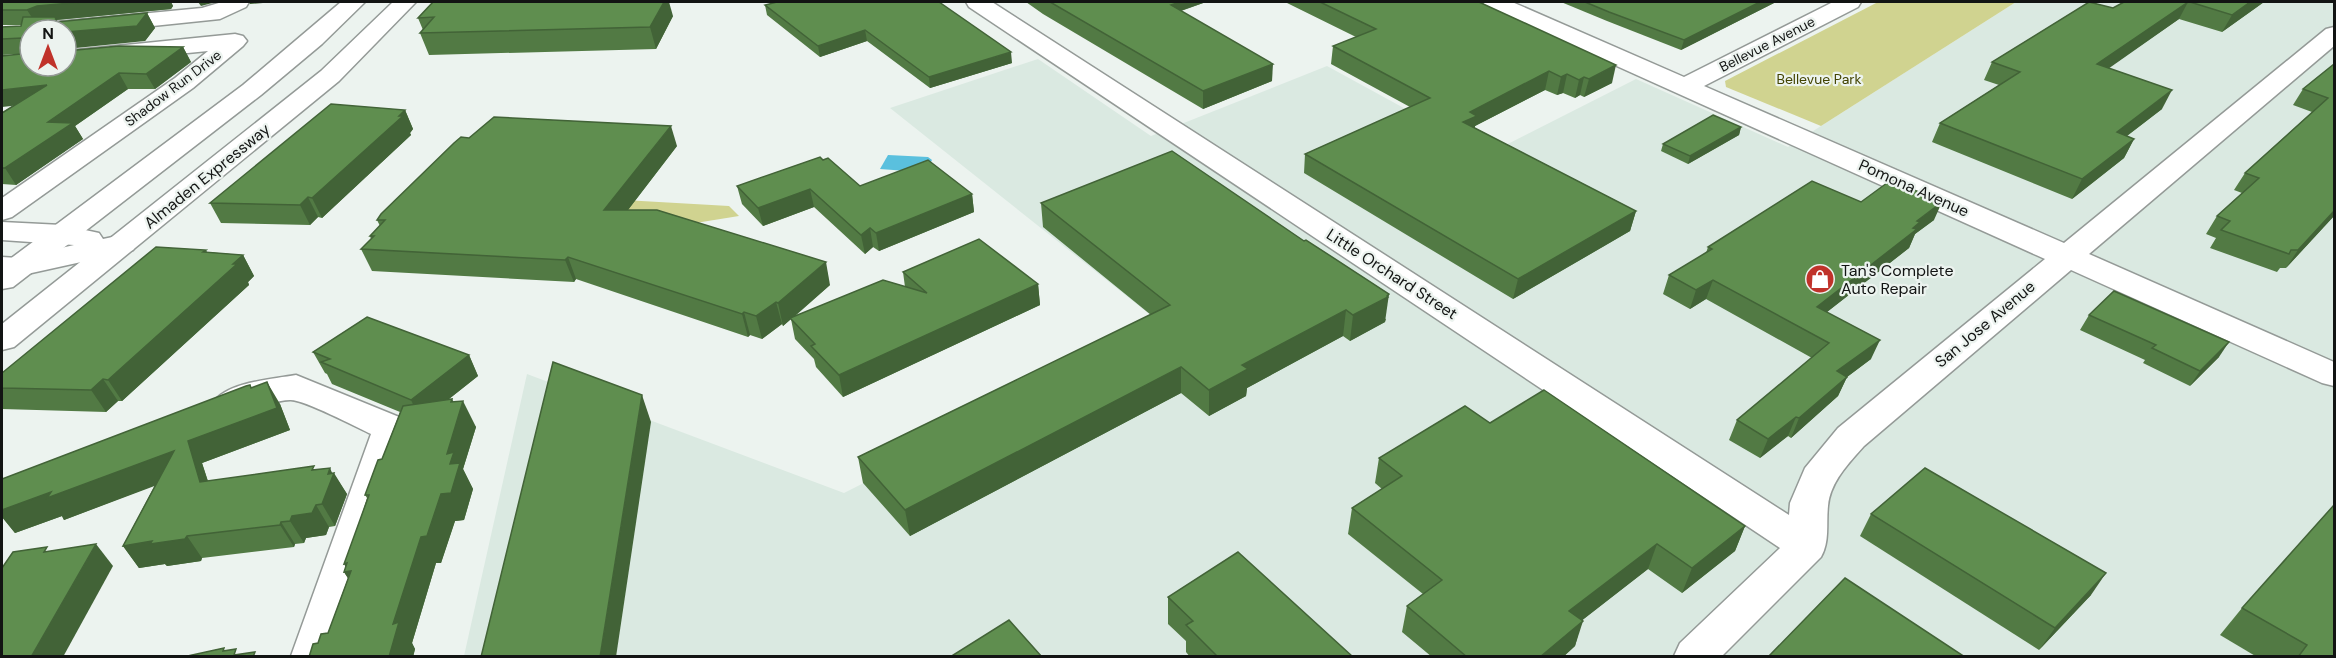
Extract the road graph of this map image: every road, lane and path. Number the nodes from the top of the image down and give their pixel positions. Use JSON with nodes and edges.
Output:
{"nodes":[{"id":1,"x":238,"y":2,"type":"edge"},
{"id":2,"x":354,"y":2,"type":"edge"},
{"id":3,"x":405,"y":2,"type":"edge"},
{"id":4,"x":977,"y":2,"type":"edge"},
{"id":5,"x":1494,"y":2,"type":"edge"},
{"id":6,"x":1850,"y":2,"type":"edge"},
{"id":7,"x":78,"y":27,"type":"edge"},
{"id":8,"x":2334,"y":34,"type":"edge"},
{"id":9,"x":78,"y":57,"type":"edge"},
{"id":10,"x":1685,"y":86,"type":"junction"},
{"id":11,"x":2,"y":212,"type":"edge"},
{"id":12,"x":2,"y":231,"type":"edge"},
{"id":13,"x":62,"y":234,"type":"junction"},
{"id":14,"x":122,"y":244,"type":"junction"},
{"id":15,"x":2067,"y":256,"type":"junction"},
{"id":16,"x":7,"y":271,"type":"edge"},
{"id":17,"x":2,"y":340,"type":"edge"},
{"id":18,"x":2334,"y":375,"type":"edge"},
{"id":19,"x":201,"y":414,"type":"edge"},
{"id":20,"x":1807,"y":546,"type":"junction"},
{"id":21,"x":313,"y":657,"type":"edge"},
{"id":22,"x":1695,"y":657,"type":"edge"}],
"edges":[{"from":1,"to":7,"type":"street"},
{"from":2,"to":13,"type":"street"},
{"from":3,"to":14,"type":"street","name":"Almaden Expressway"},
{"from":4,"to":20,"type":"street","name":"Little Orchard Street"},
{"from":5,"to":10,"type":"street","name":"Pomona Avenue"},
{"from":6,"to":10,"type":"street","name":"Bellevue Avenue"},
{"from":8,"to":15,"type":"street","name":"San Jose Avenue"},
{"from":9,"to":11,"type":"street","name":"Shadow Run Drive"},
{"from":10,"to":15,"type":"street","name":"Pomona Avenue"},
{"from":12,"to":13,"type":"street"},
{"from":13,"to":14,"type":"street"},
{"from":13,"to":16,"type":"street"},
{"from":14,"to":16,"type":"street"},
{"from":14,"to":17,"type":"street","name":"Almaden Expressway"},
{"from":15,"to":18,"type":"street","name":"Pomona Avenue"},
{"from":15,"to":20,"type":"street","name":"San Jose Avenue"},
{"from":19,"to":21,"type":"street"},
{"from":20,"to":22,"type":"street"}]}
